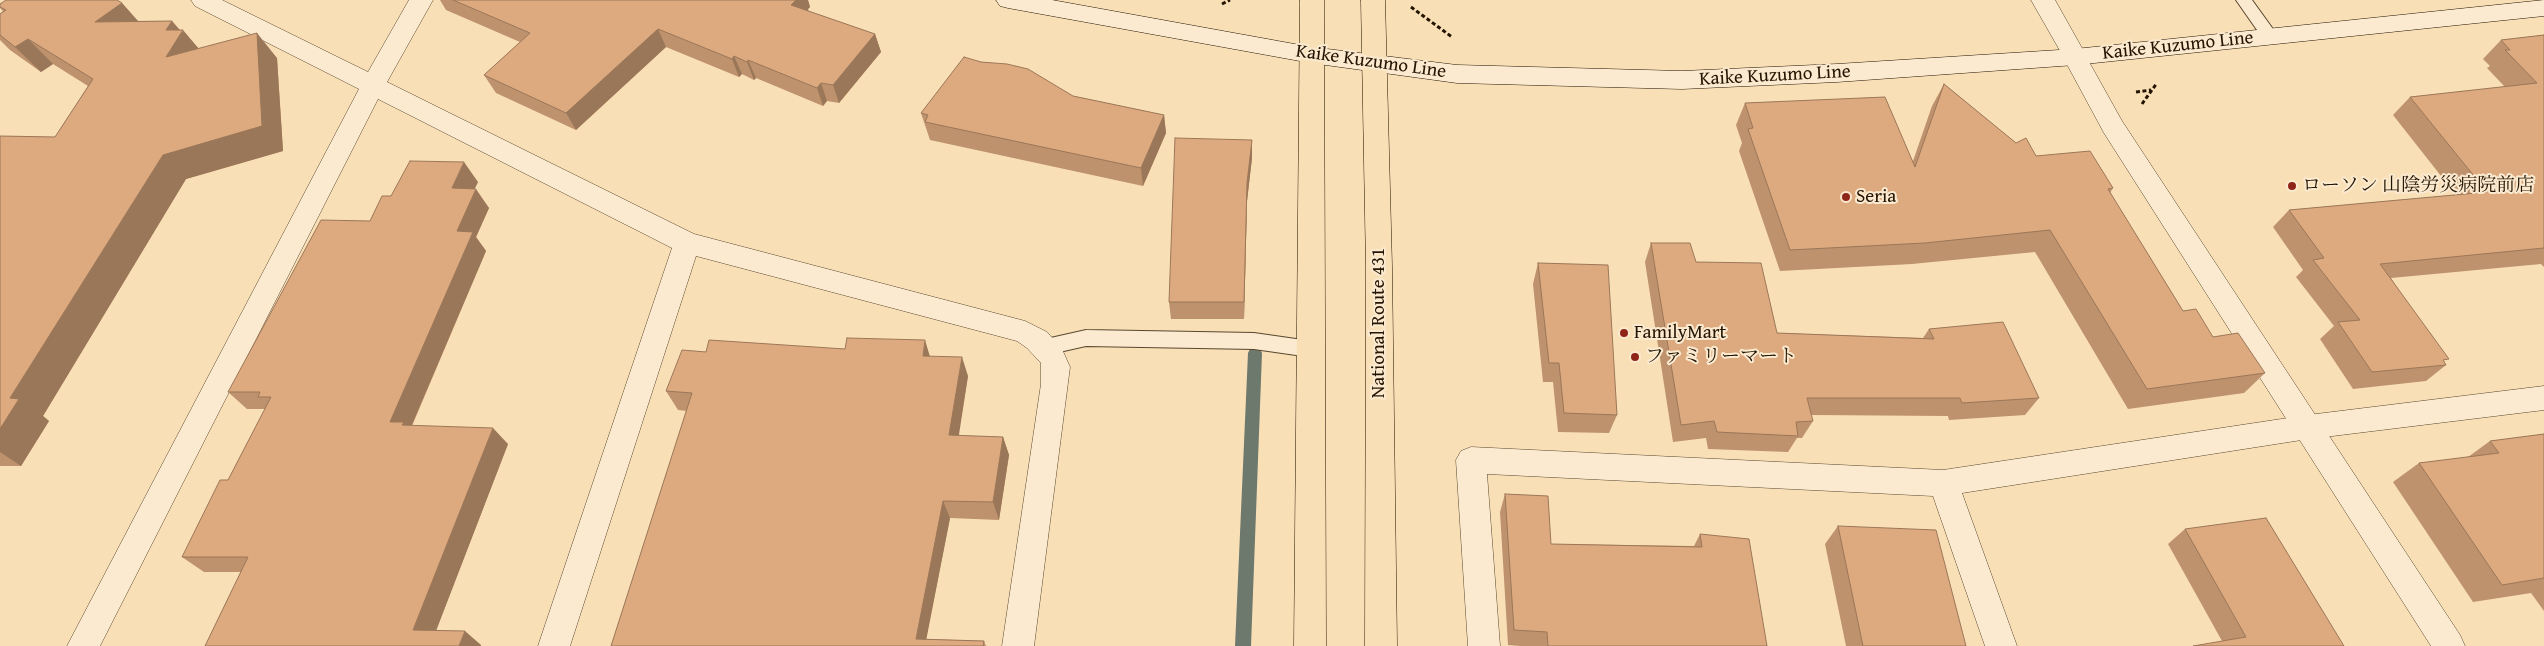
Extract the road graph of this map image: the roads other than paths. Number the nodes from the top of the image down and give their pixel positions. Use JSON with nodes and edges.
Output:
{"nodes":[{"id":1,"x":203,"y":0,"type":"edge"},
{"id":2,"x":421,"y":0,"type":"edge"},
{"id":3,"x":1008,"y":0,"type":"edge"},
{"id":4,"x":1312,"y":0,"type":"edge"},
{"id":5,"x":1373,"y":0,"type":"edge"},
{"id":6,"x":2043,"y":0,"type":"edge"},
{"id":7,"x":2244,"y":0,"type":"edge"},
{"id":8,"x":2544,"y":8,"type":"edge"},
{"id":9,"x":2270,"y":36,"type":"junction"},
{"id":10,"x":1311,"y":54,"type":"junction"},
{"id":11,"x":2075,"y":57,"type":"junction"},
{"id":12,"x":1374,"y":64,"type":"junction"},
{"id":13,"x":373,"y":85,"type":"junction"},
{"id":14,"x":687,"y":243,"type":"junction"},
{"id":15,"x":1046,"y":347,"type":"junction"},
{"id":16,"x":1310,"y":349,"type":"junction"},
{"id":17,"x":2544,"y":398,"type":"edge"},
{"id":18,"x":2308,"y":427,"type":"junction"},
{"id":19,"x":1943,"y":483,"type":"junction"},
{"id":20,"x":83,"y":646,"type":"edge"},
{"id":21,"x":554,"y":646,"type":"edge"},
{"id":22,"x":1018,"y":646,"type":"edge"},
{"id":23,"x":1310,"y":646,"type":"edge"},
{"id":24,"x":1381,"y":646,"type":"edge"},
{"id":25,"x":1484,"y":646,"type":"edge"},
{"id":26,"x":2000,"y":646,"type":"edge"},
{"id":27,"x":2449,"y":646,"type":"edge"}],
"edges":[{"from":1,"to":13,"type":"street"},
{"from":2,"to":13,"type":"street"},
{"from":3,"to":10,"type":"street","name":"Kaike Kuzumo Line"},
{"from":4,"to":10,"type":"highway"},
{"from":5,"to":12,"type":"highway","name":"National Route 431"},
{"from":6,"to":11,"type":"street"},
{"from":7,"to":9,"type":"lane"},
{"from":8,"to":9,"type":"street","name":"Kaike Kuzumo Line"},
{"from":9,"to":11,"type":"street","name":"Kaike Kuzumo Line"},
{"from":10,"to":12,"type":"street","name":"Kaike Kuzumo Line"},
{"from":10,"to":16,"type":"highway"},
{"from":11,"to":12,"type":"street","name":"Kaike Kuzumo Line"},
{"from":11,"to":18,"type":"street"},
{"from":12,"to":24,"type":"highway","name":"National Route 431"},
{"from":13,"to":14,"type":"street"},
{"from":13,"to":20,"type":"street"},
{"from":14,"to":15,"type":"street"},
{"from":14,"to":21,"type":"street"},
{"from":15,"to":16,"type":"lane"},
{"from":15,"to":22,"type":"street"},
{"from":16,"to":23,"type":"highway"},
{"from":17,"to":18,"type":"street"},
{"from":18,"to":19,"type":"street"},
{"from":18,"to":27,"type":"street"},
{"from":19,"to":25,"type":"street"},
{"from":19,"to":26,"type":"street"}]}
